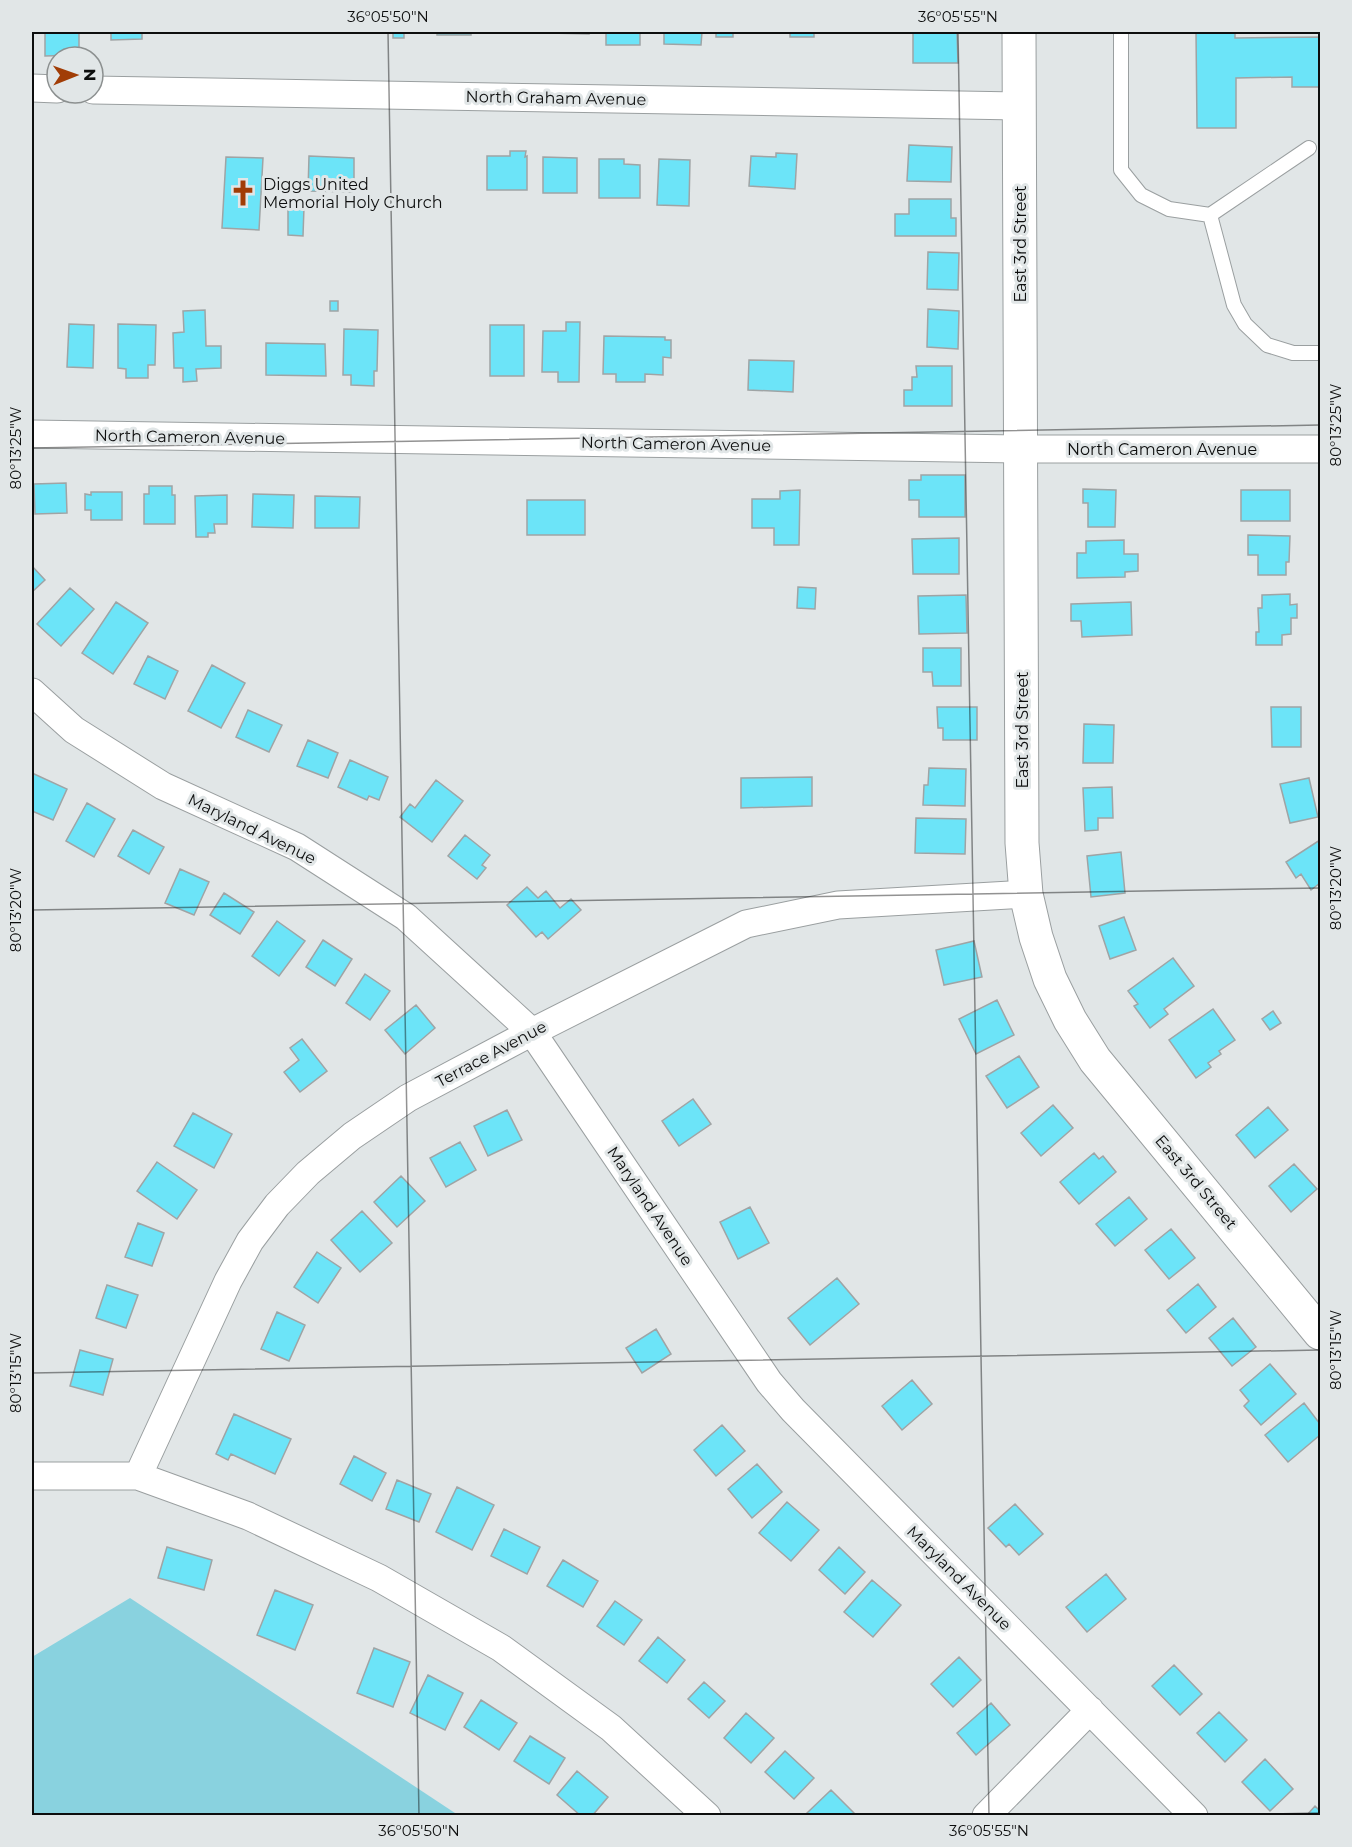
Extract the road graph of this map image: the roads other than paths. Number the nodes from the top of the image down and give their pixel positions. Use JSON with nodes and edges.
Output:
{"nodes":[{"id":1,"x":1019,"y":32,"type":"edge"},
{"id":2,"x":1121,"y":32,"type":"edge"},
{"id":3,"x":105,"y":90,"type":"edge"},
{"id":4,"x":1019,"y":106,"type":"junction"},
{"id":5,"x":1309,"y":148,"type":"dead end"},
{"id":6,"x":1210,"y":215,"type":"junction"},
{"id":7,"x":1320,"y":353,"type":"edge"},
{"id":8,"x":32,"y":434,"type":"edge"},
{"id":9,"x":1021,"y":449,"type":"junction"},
{"id":10,"x":1320,"y":449,"type":"edge"},
{"id":11,"x":32,"y":692,"type":"edge"},
{"id":12,"x":1026,"y":894,"type":"junction"},
{"id":13,"x":532,"y":1032,"type":"junction"},
{"id":14,"x":1320,"y":1333,"type":"edge"},
{"id":15,"x":32,"y":1476,"type":"edge"},
{"id":16,"x":138,"y":1476,"type":"junction"},
{"id":17,"x":1090,"y":1710,"type":"junction"},
{"id":18,"x":707,"y":1815,"type":"edge"},
{"id":19,"x":986,"y":1815,"type":"edge"},
{"id":20,"x":1194,"y":1815,"type":"edge"}],
"edges":[{"from":1,"to":4,"type":"street","name":"East 3rd Street"},
{"from":2,"to":6,"type":"lane"},
{"from":3,"to":4,"type":"street","name":"North Graham Avenue"},
{"from":4,"to":9,"type":"street","name":"East 3rd Street"},
{"from":5,"to":6,"type":"lane"},
{"from":6,"to":7,"type":"lane"},
{"from":8,"to":9,"type":"street","name":"North Cameron Avenue"},
{"from":9,"to":10,"type":"street","name":"North Cameron Avenue"},
{"from":9,"to":12,"type":"street","name":"East 3rd Street"},
{"from":11,"to":13,"type":"street","name":"Maryland Avenue"},
{"from":12,"to":13,"type":"street","name":"Terrace Avenue"},
{"from":12,"to":14,"type":"street","name":"East 3rd Street"},
{"from":13,"to":16,"type":"street","name":"Terrace Avenue"},
{"from":13,"to":17,"type":"street","name":"Maryland Avenue"},
{"from":15,"to":16,"type":"street"},
{"from":16,"to":18,"type":"street"},
{"from":17,"to":19,"type":"street"},
{"from":17,"to":20,"type":"street","name":"Maryland Avenue"}]}
